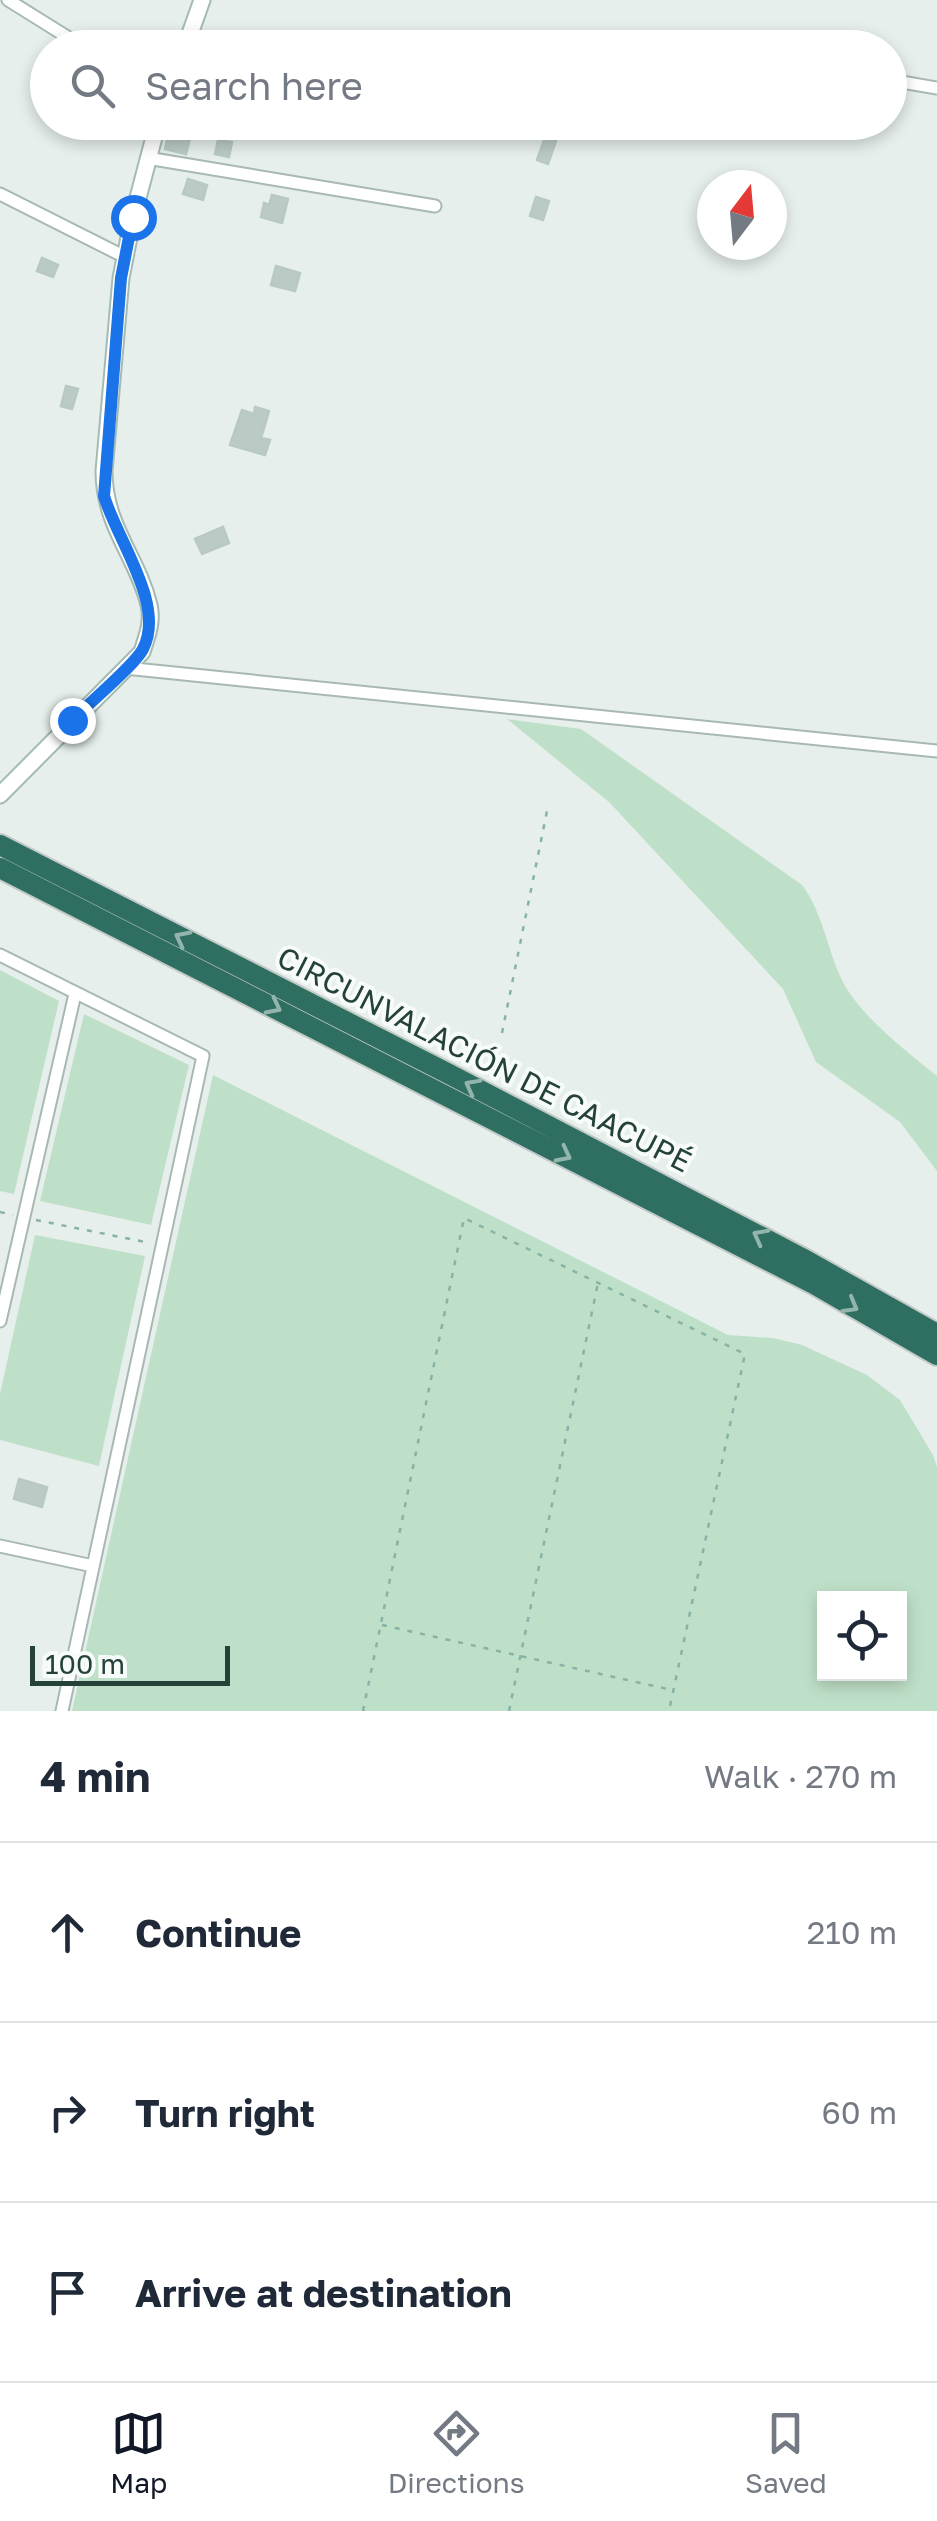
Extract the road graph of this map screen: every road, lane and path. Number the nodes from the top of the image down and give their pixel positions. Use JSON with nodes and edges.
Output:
{"nodes":[{"id":1,"x":8,"y":0,"type":"edge"},
{"id":2,"x":202,"y":0,"type":"edge"},
{"id":3,"x":57,"y":30,"type":"edge"},
{"id":4,"x":191,"y":30,"type":"edge"},
{"id":5,"x":907,"y":83,"type":"edge"},
{"id":6,"x":937,"y":88,"type":"edge"},
{"id":7,"x":152,"y":140,"type":"edge"},
{"id":8,"x":147,"y":158,"type":"junction"},
{"id":9,"x":0,"y":194,"type":"edge"},
{"id":10,"x":436,"y":206,"type":"dead end"},
{"id":11,"x":125,"y":257,"type":"junction"},
{"id":12,"x":125,"y":668,"type":"junction"},
{"id":13,"x":937,"y":752,"type":"edge"},
{"id":14,"x":0,"y":795,"type":"edge"},
{"id":15,"x":547,"y":811,"type":"dead end"},
{"id":16,"x":0,"y":845,"type":"edge"},
{"id":17,"x":0,"y":868,"type":"edge"},
{"id":18,"x":0,"y":956,"type":"edge"},
{"id":19,"x":75,"y":994,"type":"junction"},
{"id":20,"x":502,"y":1033,"type":"dead end"},
{"id":21,"x":0,"y":1212,"type":"edge"},
{"id":22,"x":22,"y":1217,"type":"junction"},
{"id":23,"x":162,"y":1246,"type":"junction"},
{"id":24,"x":598,"y":1283,"type":"junction"},
{"id":25,"x":0,"y":1321,"type":"edge"},
{"id":26,"x":937,"y":1334,"type":"edge"},
{"id":27,"x":937,"y":1355,"type":"edge"},
{"id":28,"x":0,"y":1546,"type":"edge"},
{"id":29,"x":93,"y":1566,"type":"junction"},
{"id":30,"x":380,"y":1624,"type":"junction"},
{"id":31,"x":521,"y":1656,"type":"junction"},
{"id":32,"x":673,"y":1690,"type":"junction"},
{"id":33,"x":62,"y":1711,"type":"edge"},
{"id":34,"x":363,"y":1711,"type":"edge"},
{"id":35,"x":509,"y":1711,"type":"edge"},
{"id":36,"x":669,"y":1711,"type":"edge"}],
"edges":[{"from":1,"to":3,"type":"street"},
{"from":2,"to":4,"type":"street"},
{"from":5,"to":6,"type":"street"},
{"from":7,"to":8,"type":"street"},
{"from":8,"to":10,"type":"street"},
{"from":8,"to":11,"type":"street"},
{"from":9,"to":11,"type":"street"},
{"from":11,"to":12,"type":"street"},
{"from":12,"to":13,"type":"street"},
{"from":12,"to":14,"type":"street"},
{"from":15,"to":20,"type":"path"},
{"from":26,"to":16,"type":"highway","name":"CIRCUNVALACIÓN DE CAACUPÉ","one_way":true},
{"from":17,"to":27,"type":"highway","name":"CIRCUNVALACIÓN DE CAACUPÉ","one_way":true},
{"from":18,"to":19,"type":"street"},
{"from":19,"to":22,"type":"street"},
{"from":19,"to":23,"type":"street"},
{"from":21,"to":22,"type":"path"},
{"from":22,"to":23,"type":"path"},
{"from":22,"to":25,"type":"street"},
{"from":23,"to":29,"type":"street"},
{"from":24,"to":30,"type":"path"},
{"from":24,"to":31,"type":"path"},
{"from":24,"to":32,"type":"path"},
{"from":28,"to":29,"type":"street"},
{"from":29,"to":33,"type":"street"},
{"from":30,"to":31,"type":"path"},
{"from":30,"to":34,"type":"path"},
{"from":31,"to":32,"type":"path"},
{"from":31,"to":35,"type":"path"},
{"from":32,"to":36,"type":"path"}]}
